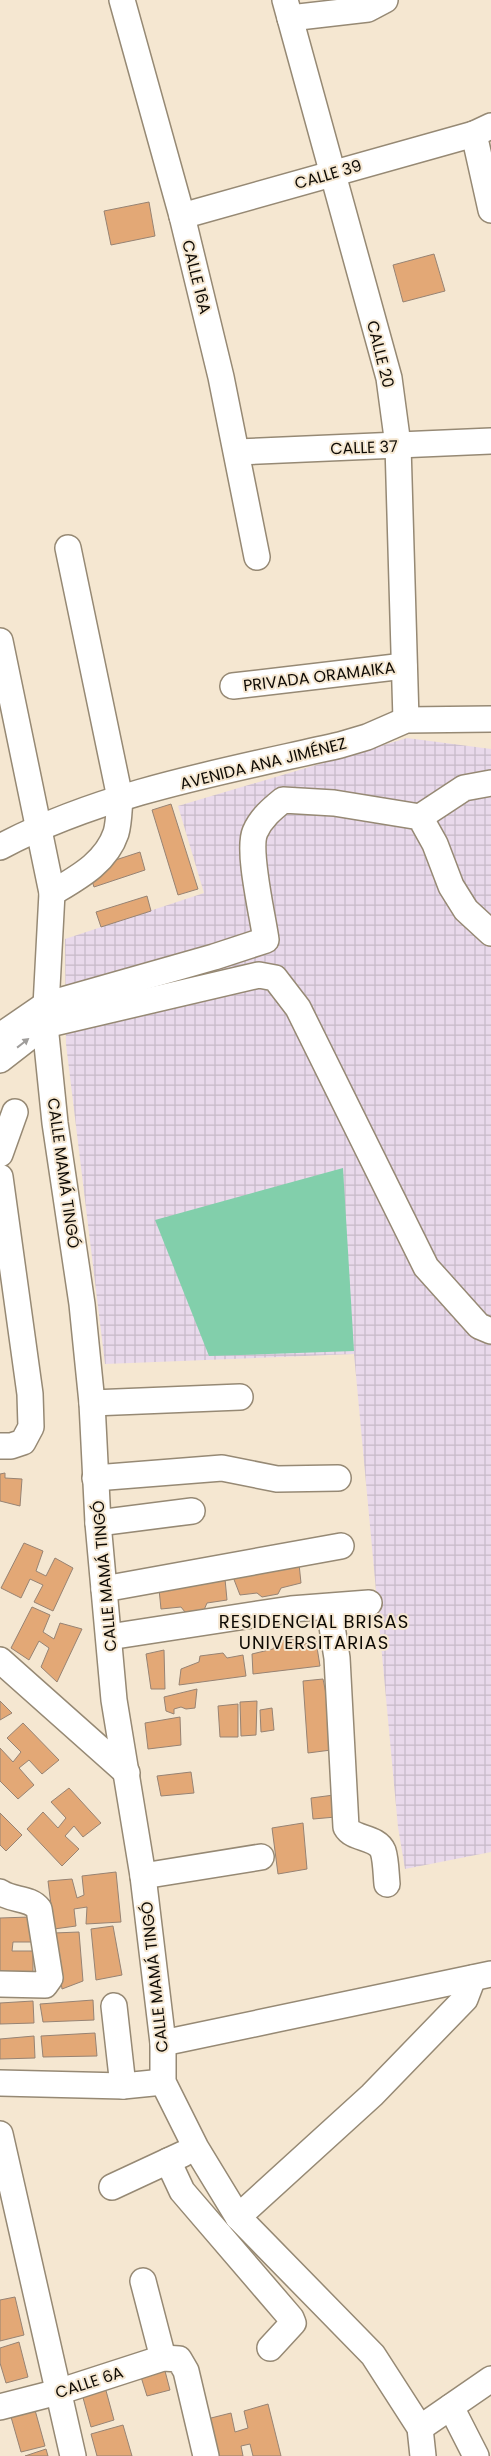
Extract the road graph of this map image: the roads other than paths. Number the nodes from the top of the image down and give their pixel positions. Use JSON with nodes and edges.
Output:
{"nodes":[{"id":1,"x":122,"y":0,"type":"edge"},
{"id":2,"x":385,"y":0,"type":"edge"},
{"id":3,"x":287,"y":9,"type":"edge"},
{"id":4,"x":483,"y":130,"type":"edge"},
{"id":5,"x":333,"y":173,"type":"junction"},
{"id":6,"x":491,"y":210,"type":"edge"},
{"id":7,"x":182,"y":216,"type":"junction"},
{"id":8,"x":491,"y":441,"type":"edge"},
{"id":9,"x":398,"y":446,"type":"junction"},
{"id":10,"x":237,"y":452,"type":"junction"},
{"id":11,"x":68,"y":548,"type":"dead end"},
{"id":12,"x":257,"y":557,"type":"dead end"},
{"id":13,"x":0,"y":641,"type":"edge"},
{"id":14,"x":404,"y":666,"type":"junction"},
{"id":15,"x":233,"y":686,"type":"dead end"},
{"id":16,"x":491,"y":719,"type":"edge"},
{"id":17,"x":406,"y":720,"type":"junction"},
{"id":18,"x":491,"y":783,"type":"edge"},
{"id":19,"x":120,"y":798,"type":"junction"},
{"id":20,"x":420,"y":817,"type":"junction"},
{"id":21,"x":38,"y":827,"type":"junction"},
{"id":22,"x":0,"y":847,"type":"edge"},
{"id":23,"x":52,"y":893,"type":"junction"},
{"id":24,"x":491,"y":933,"type":"edge"},
{"id":25,"x":266,"y":940,"type":"junction"},
{"id":26,"x":275,"y":978,"type":"junction"},
{"id":27,"x":45,"y":1015,"type":"junction"},
{"id":28,"x":0,"y":1036,"type":"edge"},
{"id":29,"x":0,"y":1060,"type":"edge"},
{"id":30,"x":15,"y":1112,"type":"dead end"},
{"id":31,"x":0,"y":1154,"type":"edge"},
{"id":32,"x":0,"y":1176,"type":"edge"},
{"id":33,"x":491,"y":1331,"type":"edge"},
{"id":34,"x":240,"y":1397,"type":"dead end"},
{"id":35,"x":92,"y":1404,"type":"junction"},
{"id":36,"x":0,"y":1446,"type":"edge"},
{"id":37,"x":95,"y":1478,"type":"junction"},
{"id":38,"x":338,"y":1478,"type":"dead end"},
{"id":39,"x":192,"y":1511,"type":"dead end"},
{"id":40,"x":98,"y":1523,"type":"junction"},
{"id":41,"x":341,"y":1546,"type":"dead end"},
{"id":42,"x":104,"y":1589,"type":"junction"},
{"id":43,"x":369,"y":1604,"type":"dead end"},
{"id":44,"x":330,"y":1608,"type":"junction"},
{"id":45,"x":109,"y":1637,"type":"junction"},
{"id":46,"x":0,"y":1660,"type":"edge"},
{"id":47,"x":127,"y":1773,"type":"junction"},
{"id":48,"x":261,"y":1857,"type":"dead end"},
{"id":49,"x":143,"y":1876,"type":"junction"},
{"id":50,"x":387,"y":1884,"type":"dead end"},
{"id":51,"x":0,"y":1892,"type":"edge"},
{"id":52,"x":482,"y":1976,"type":"edge"},
{"id":53,"x":0,"y":1984,"type":"edge"},
{"id":54,"x":114,"y":2006,"type":"dead end"},
{"id":55,"x":163,"y":2043,"type":"junction"},
{"id":56,"x":163,"y":2082,"type":"junction"},
{"id":57,"x":0,"y":2083,"type":"edge"},
{"id":58,"x":123,"y":2086,"type":"junction"},
{"id":59,"x":0,"y":2134,"type":"edge"},
{"id":60,"x":196,"y":2148,"type":"junction"},
{"id":61,"x":168,"y":2161,"type":"junction"},
{"id":62,"x":112,"y":2187,"type":"dead end"},
{"id":63,"x":238,"y":2217,"type":"junction"},
{"id":64,"x":143,"y":2281,"type":"dead end"},
{"id":65,"x":270,"y":2348,"type":"dead end"},
{"id":66,"x":171,"y":2359,"type":"junction"},
{"id":67,"x":491,"y":2379,"type":"edge"},
{"id":68,"x":58,"y":2392,"type":"junction"},
{"id":69,"x":0,"y":2407,"type":"edge"},
{"id":70,"x":451,"y":2407,"type":"junction"},
{"id":71,"x":420,"y":2428,"type":"junction"},
{"id":72,"x":73,"y":2456,"type":"edge"},
{"id":73,"x":206,"y":2456,"type":"edge"},
{"id":74,"x":423,"y":2456,"type":"edge"},
{"id":75,"x":476,"y":2456,"type":"edge"}],
"edges":[{"from":1,"to":7,"type":"street","name":"CALLE 16A"},
{"from":2,"to":3,"type":"street"},
{"from":3,"to":5,"type":"street","name":"CALLE 20"},
{"from":4,"to":5,"type":"street","name":"CALLE 39"},
{"from":4,"to":6,"type":"street"},
{"from":5,"to":7,"type":"street","name":"CALLE 39"},
{"from":5,"to":9,"type":"street","name":"CALLE 20"},
{"from":7,"to":10,"type":"street","name":"CALLE 16A"},
{"from":8,"to":9,"type":"street","name":"CALLE 37"},
{"from":9,"to":10,"type":"street","name":"CALLE 37"},
{"from":9,"to":14,"type":"street","name":"CALLE 20"},
{"from":10,"to":12,"type":"street","name":"CALLE 16A"},
{"from":11,"to":19,"type":"street"},
{"from":13,"to":21,"type":"street","name":"CALLE MAMÁ TINGÓ"},
{"from":14,"to":15,"type":"street","name":"PRIVADA ORAMAIKA"},
{"from":14,"to":17,"type":"street","name":"CALLE 20"},
{"from":16,"to":17,"type":"street","name":"AVENIDA ANA JIMÉNEZ"},
{"from":17,"to":19,"type":"street","name":"AVENIDA ANA JIMÉNEZ"},
{"from":18,"to":20,"type":"street"},
{"from":19,"to":21,"type":"street","name":"AVENIDA ANA JIMÉNEZ"},
{"from":19,"to":23,"type":"street"},
{"from":20,"to":24,"type":"street"},
{"from":20,"to":25,"type":"street"},
{"from":21,"to":22,"type":"street","name":"AVENIDA ANA JIMÉNEZ"},
{"from":21,"to":23,"type":"street","name":"CALLE MAMÁ TINGÓ"},
{"from":23,"to":27,"type":"street","name":"CALLE MAMÁ TINGÓ"},
{"from":25,"to":26,"type":"street"},
{"from":25,"to":27,"type":"street"},
{"from":26,"to":27,"type":"street"},
{"from":26,"to":33,"type":"street"},
{"from":27,"to":28,"type":"street"},
{"from":29,"to":27,"type":"street","one_way":true},
{"from":27,"to":35,"type":"street","name":"CALLE MAMÁ TINGÓ"},
{"from":30,"to":31,"type":"street"},
{"from":32,"to":36,"type":"street"},
{"from":34,"to":35,"type":"street"},
{"from":35,"to":37,"type":"street","name":"CALLE MAMÁ TINGÓ"},
{"from":37,"to":38,"type":"street"},
{"from":37,"to":40,"type":"street","name":"CALLE MAMÁ TINGÓ"},
{"from":39,"to":40,"type":"street"},
{"from":40,"to":42,"type":"street","name":"CALLE MAMÁ TINGÓ"},
{"from":41,"to":42,"type":"street"},
{"from":42,"to":45,"type":"street","name":"CALLE MAMÁ TINGÓ"},
{"from":43,"to":44,"type":"street"},
{"from":44,"to":45,"type":"street"},
{"from":44,"to":50,"type":"street"},
{"from":45,"to":47,"type":"street","name":"CALLE MAMÁ TINGÓ"},
{"from":46,"to":47,"type":"street"},
{"from":47,"to":49,"type":"street","name":"CALLE MAMÁ TINGÓ"},
{"from":48,"to":49,"type":"street"},
{"from":49,"to":55,"type":"street","name":"CALLE MAMÁ TINGÓ"},
{"from":51,"to":53,"type":"street"},
{"from":52,"to":55,"type":"street"},
{"from":52,"to":63,"type":"street"},
{"from":54,"to":58,"type":"street"},
{"from":55,"to":56,"type":"street","name":"CALLE MAMÁ TINGÓ"},
{"from":56,"to":58,"type":"street"},
{"from":56,"to":60,"type":"street","name":"CALLE MAMÁ TINGÓ"},
{"from":57,"to":58,"type":"street"},
{"from":59,"to":68,"type":"street"},
{"from":60,"to":61,"type":"street"},
{"from":60,"to":63,"type":"street","name":"CALLE MAMÁ TINGÓ"},
{"from":61,"to":62,"type":"street"},
{"from":61,"to":65,"type":"street"},
{"from":63,"to":71,"type":"street","name":"CALLE MAMÁ TINGÓ"},
{"from":64,"to":66,"type":"street"},
{"from":66,"to":68,"type":"street","name":"CALLE 6A"},
{"from":66,"to":73,"type":"street"},
{"from":67,"to":70,"type":"street"},
{"from":68,"to":69,"type":"street","name":"CALLE 6A"},
{"from":68,"to":72,"type":"street"},
{"from":70,"to":71,"type":"street"},
{"from":70,"to":75,"type":"street"},
{"from":71,"to":74,"type":"street","name":"CALLE MAMÁ TINGÓ"}]}
